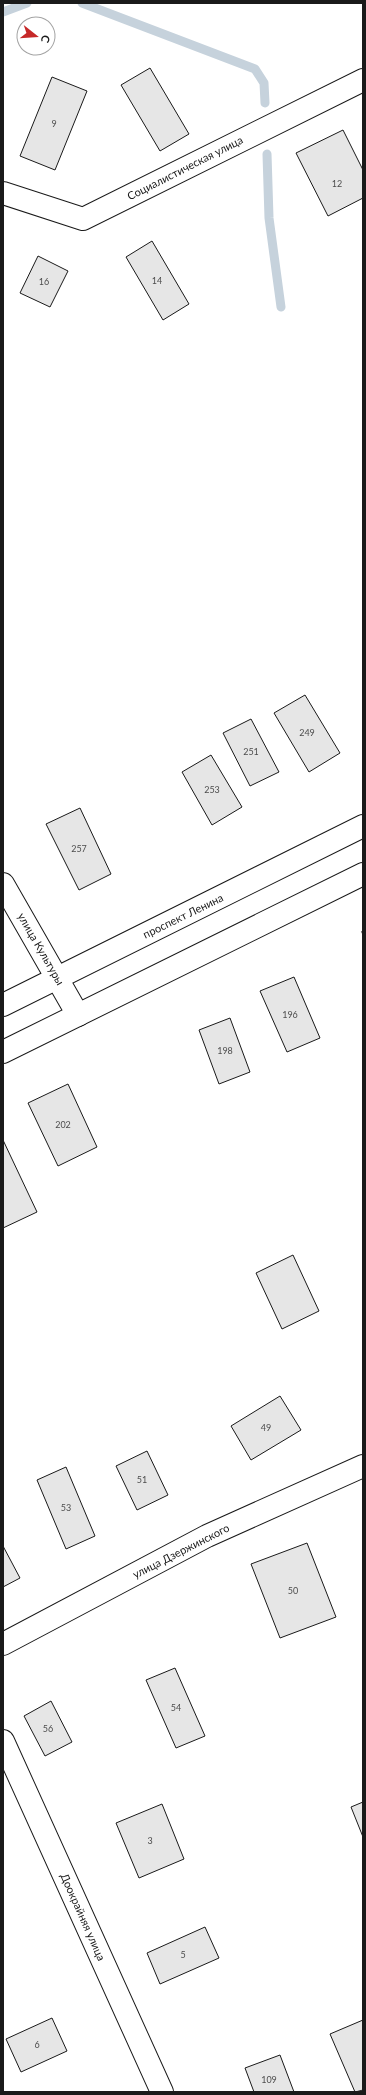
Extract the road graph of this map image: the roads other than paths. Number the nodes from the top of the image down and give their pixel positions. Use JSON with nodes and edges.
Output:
{"nodes":[{"id":1,"x":363,"y":80,"type":"edge"},
{"id":2,"x":3,"y":193,"type":"edge"},
{"id":3,"x":363,"y":826,"type":"edge"},
{"id":4,"x":363,"y":874,"type":"edge"},
{"id":5,"x":3,"y":884,"type":"edge"},
{"id":6,"x":58,"y":978,"type":"junction"},
{"id":7,"x":3,"y":1005,"type":"edge"},
{"id":8,"x":78,"y":1015,"type":"junction"},
{"id":9,"x":3,"y":1052,"type":"edge"},
{"id":10,"x":363,"y":1466,"type":"edge"},
{"id":11,"x":3,"y":1644,"type":"edge"},
{"id":12,"x":3,"y":1741,"type":"edge"},
{"id":13,"x":162,"y":2092,"type":"edge"}],
"edges":[{"from":1,"to":2,"type":"street","name":"Социалистическая улица"},
{"from":3,"to":6,"type":"street","name":"проспект Ленина"},
{"from":4,"to":8,"type":"street"},
{"from":5,"to":6,"type":"street","name":"улица Культуры"},
{"from":6,"to":7,"type":"street","name":"проспект Ленина"},
{"from":6,"to":8,"type":"street","name":"улица Культуры"},
{"from":8,"to":9,"type":"street"},
{"from":10,"to":11,"type":"street","name":"улица Дзержинского"},
{"from":12,"to":13,"type":"street","name":"Доокрайняя улица"}]}
